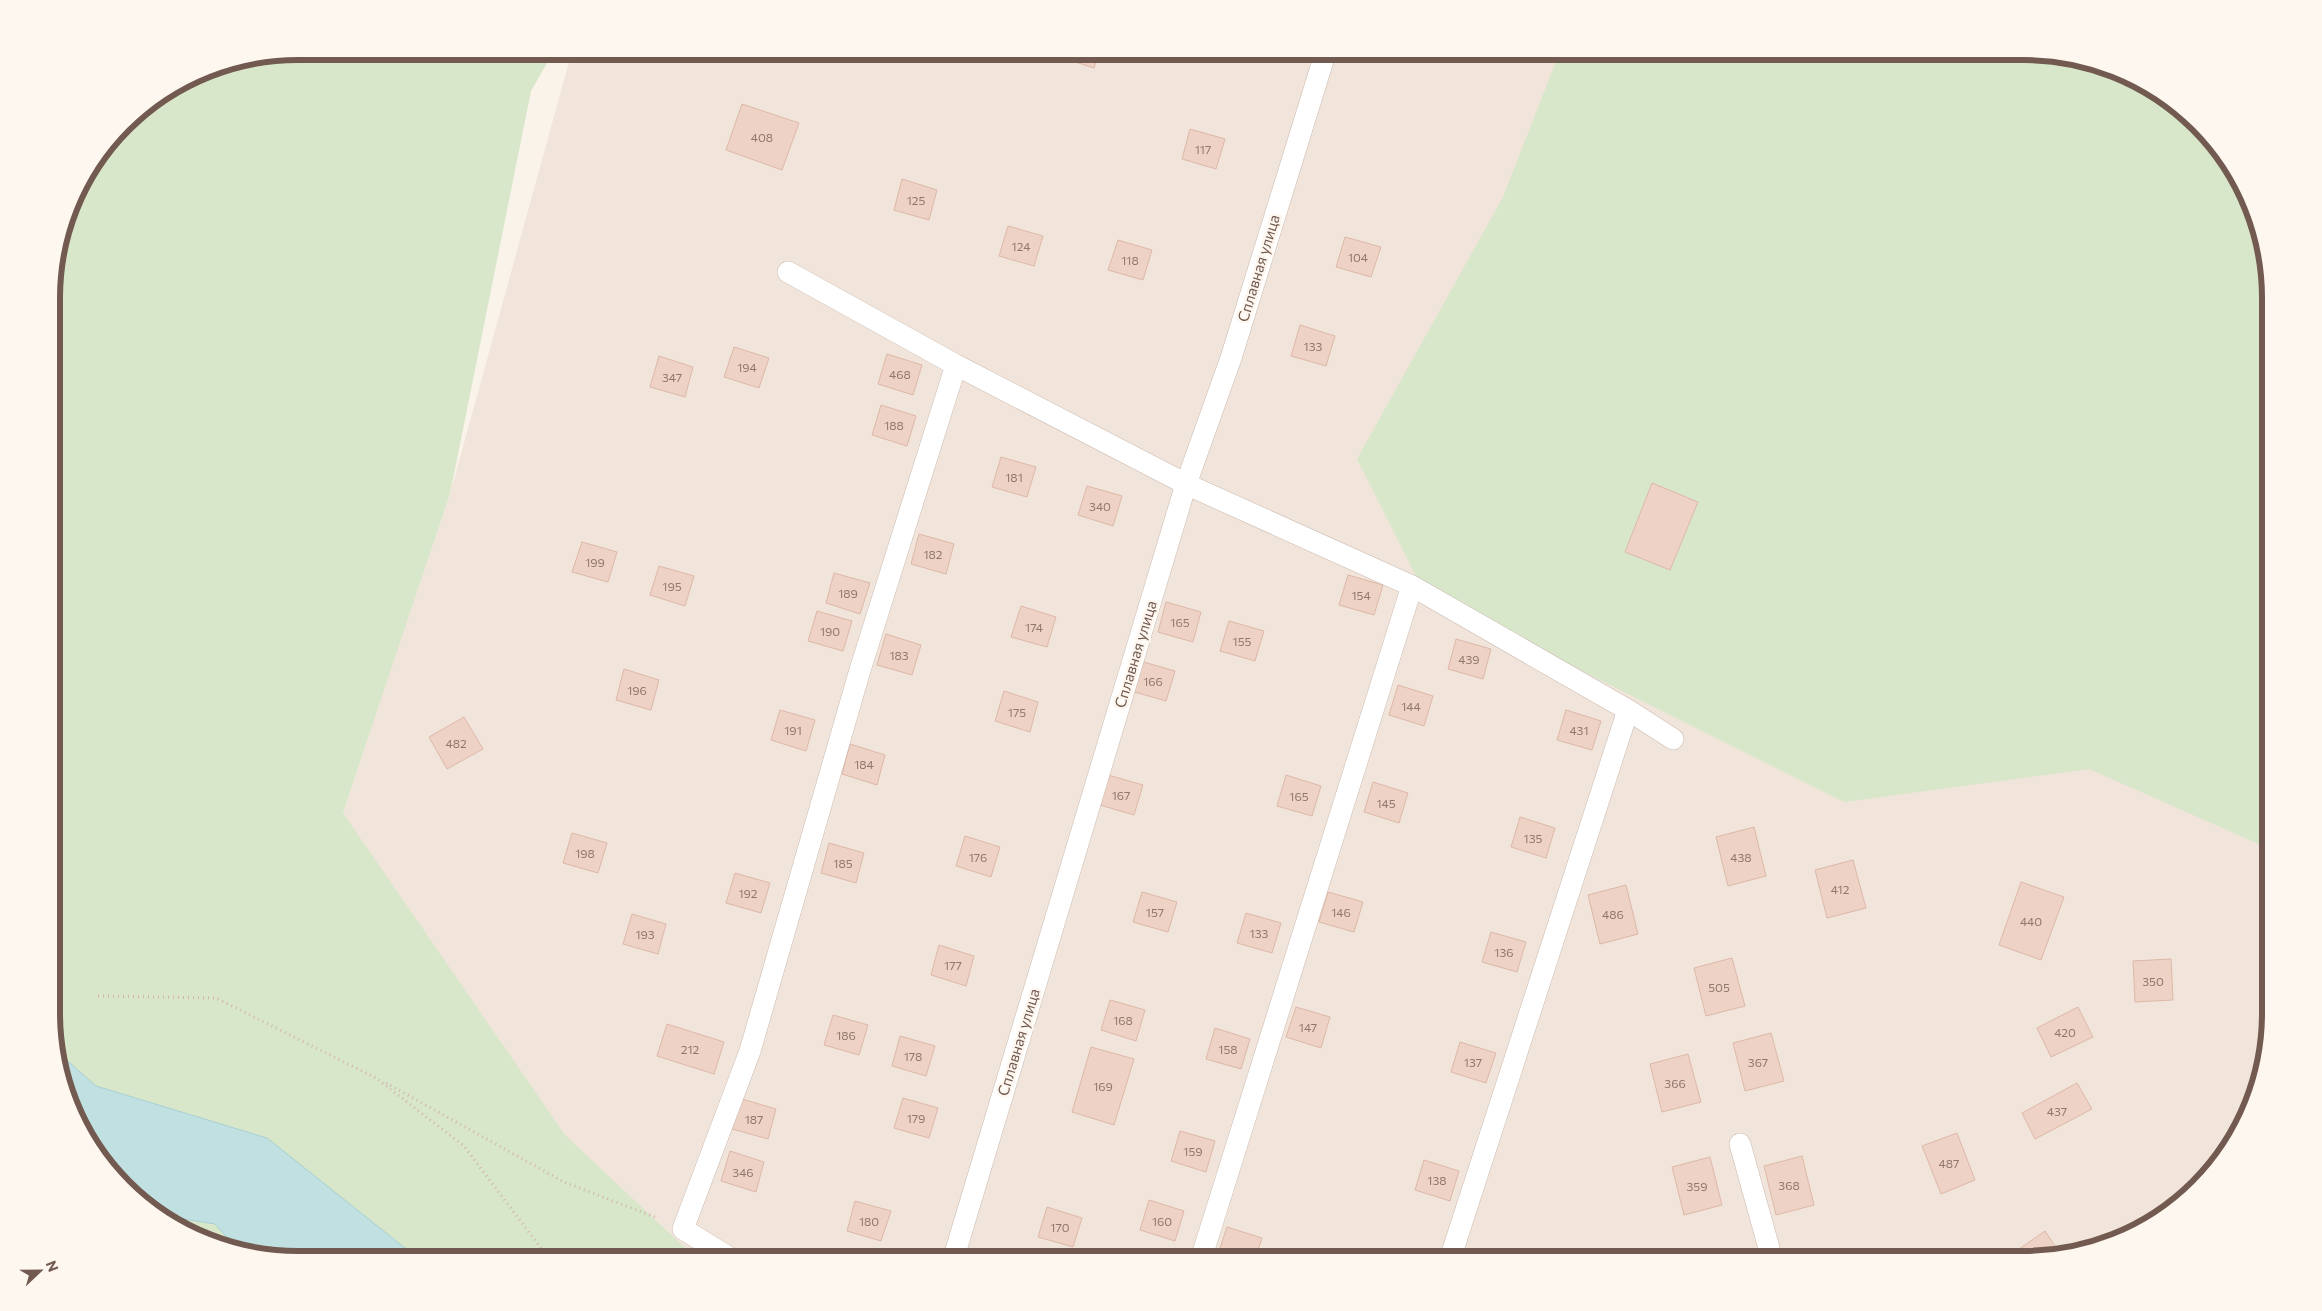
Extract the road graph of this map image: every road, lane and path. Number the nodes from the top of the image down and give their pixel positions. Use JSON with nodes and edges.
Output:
{"nodes":[{"id":1,"x":1322,"y":60,"type":"edge"},
{"id":2,"x":788,"y":272,"type":"dead end"},
{"id":3,"x":956,"y":365,"type":"junction"},
{"id":4,"x":1186,"y":484,"type":"junction"},
{"id":5,"x":1412,"y":586,"type":"junction"},
{"id":6,"x":1628,"y":710,"type":"junction"},
{"id":7,"x":1673,"y":739,"type":"dead end"},
{"id":8,"x":98,"y":996,"type":"dead end"},
{"id":9,"x":376,"y":1078,"type":"junction"},
{"id":10,"x":1740,"y":1144,"type":"dead end"},
{"id":11,"x":683,"y":1229,"type":"junction"},
{"id":12,"x":543,"y":1251,"type":"edge"},
{"id":13,"x":718,"y":1251,"type":"edge"},
{"id":14,"x":955,"y":1251,"type":"edge"},
{"id":15,"x":1204,"y":1251,"type":"edge"},
{"id":16,"x":1453,"y":1251,"type":"edge"},
{"id":17,"x":1770,"y":1251,"type":"edge"}],
"edges":[{"from":1,"to":4,"type":"lane","name":"Сплавная улица"},
{"from":2,"to":3,"type":"lane"},
{"from":3,"to":4,"type":"lane"},
{"from":3,"to":11,"type":"lane"},
{"from":4,"to":5,"type":"lane"},
{"from":4,"to":14,"type":"lane","name":"Сплавная улица"},
{"from":5,"to":6,"type":"lane"},
{"from":5,"to":15,"type":"lane"},
{"from":6,"to":7,"type":"lane"},
{"from":6,"to":16,"type":"lane"},
{"from":8,"to":9,"type":"path"},
{"from":9,"to":11,"type":"path"},
{"from":9,"to":12,"type":"path"},
{"from":10,"to":17,"type":"lane"},
{"from":11,"to":13,"type":"lane"}]}
